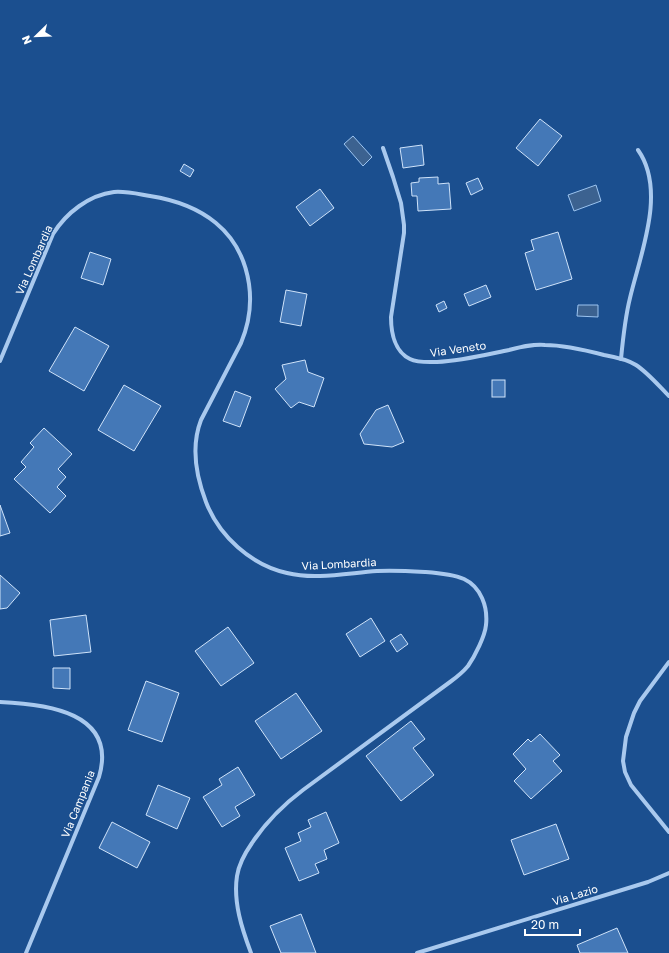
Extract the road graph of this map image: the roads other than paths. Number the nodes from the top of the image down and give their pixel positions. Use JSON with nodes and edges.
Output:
{"nodes":[{"id":1,"x":383,"y":148,"type":"dead end"},
{"id":2,"x":638,"y":150,"type":"dead end"},
{"id":3,"x":621,"y":359,"type":"junction"},
{"id":4,"x":0,"y":361,"type":"edge"},
{"id":5,"x":669,"y":396,"type":"edge"},
{"id":6,"x":669,"y":662,"type":"edge"},
{"id":7,"x":0,"y":702,"type":"edge"},
{"id":8,"x":669,"y":832,"type":"edge"},
{"id":9,"x":669,"y":873,"type":"edge"},
{"id":10,"x":26,"y":953,"type":"edge"},
{"id":11,"x":251,"y":953,"type":"edge"},
{"id":12,"x":417,"y":953,"type":"edge"}],
"edges":[{"from":1,"to":3,"type":"street","name":"Via Veneto"},
{"from":2,"to":3,"type":"street"},
{"from":3,"to":5,"type":"street","name":"Via Veneto"},
{"from":4,"to":11,"type":"street","name":"Via Lombardia"},
{"from":6,"to":8,"type":"street"},
{"from":7,"to":10,"type":"street","name":"Via Campania"},
{"from":9,"to":12,"type":"street","name":"Via Lazio"}]}
